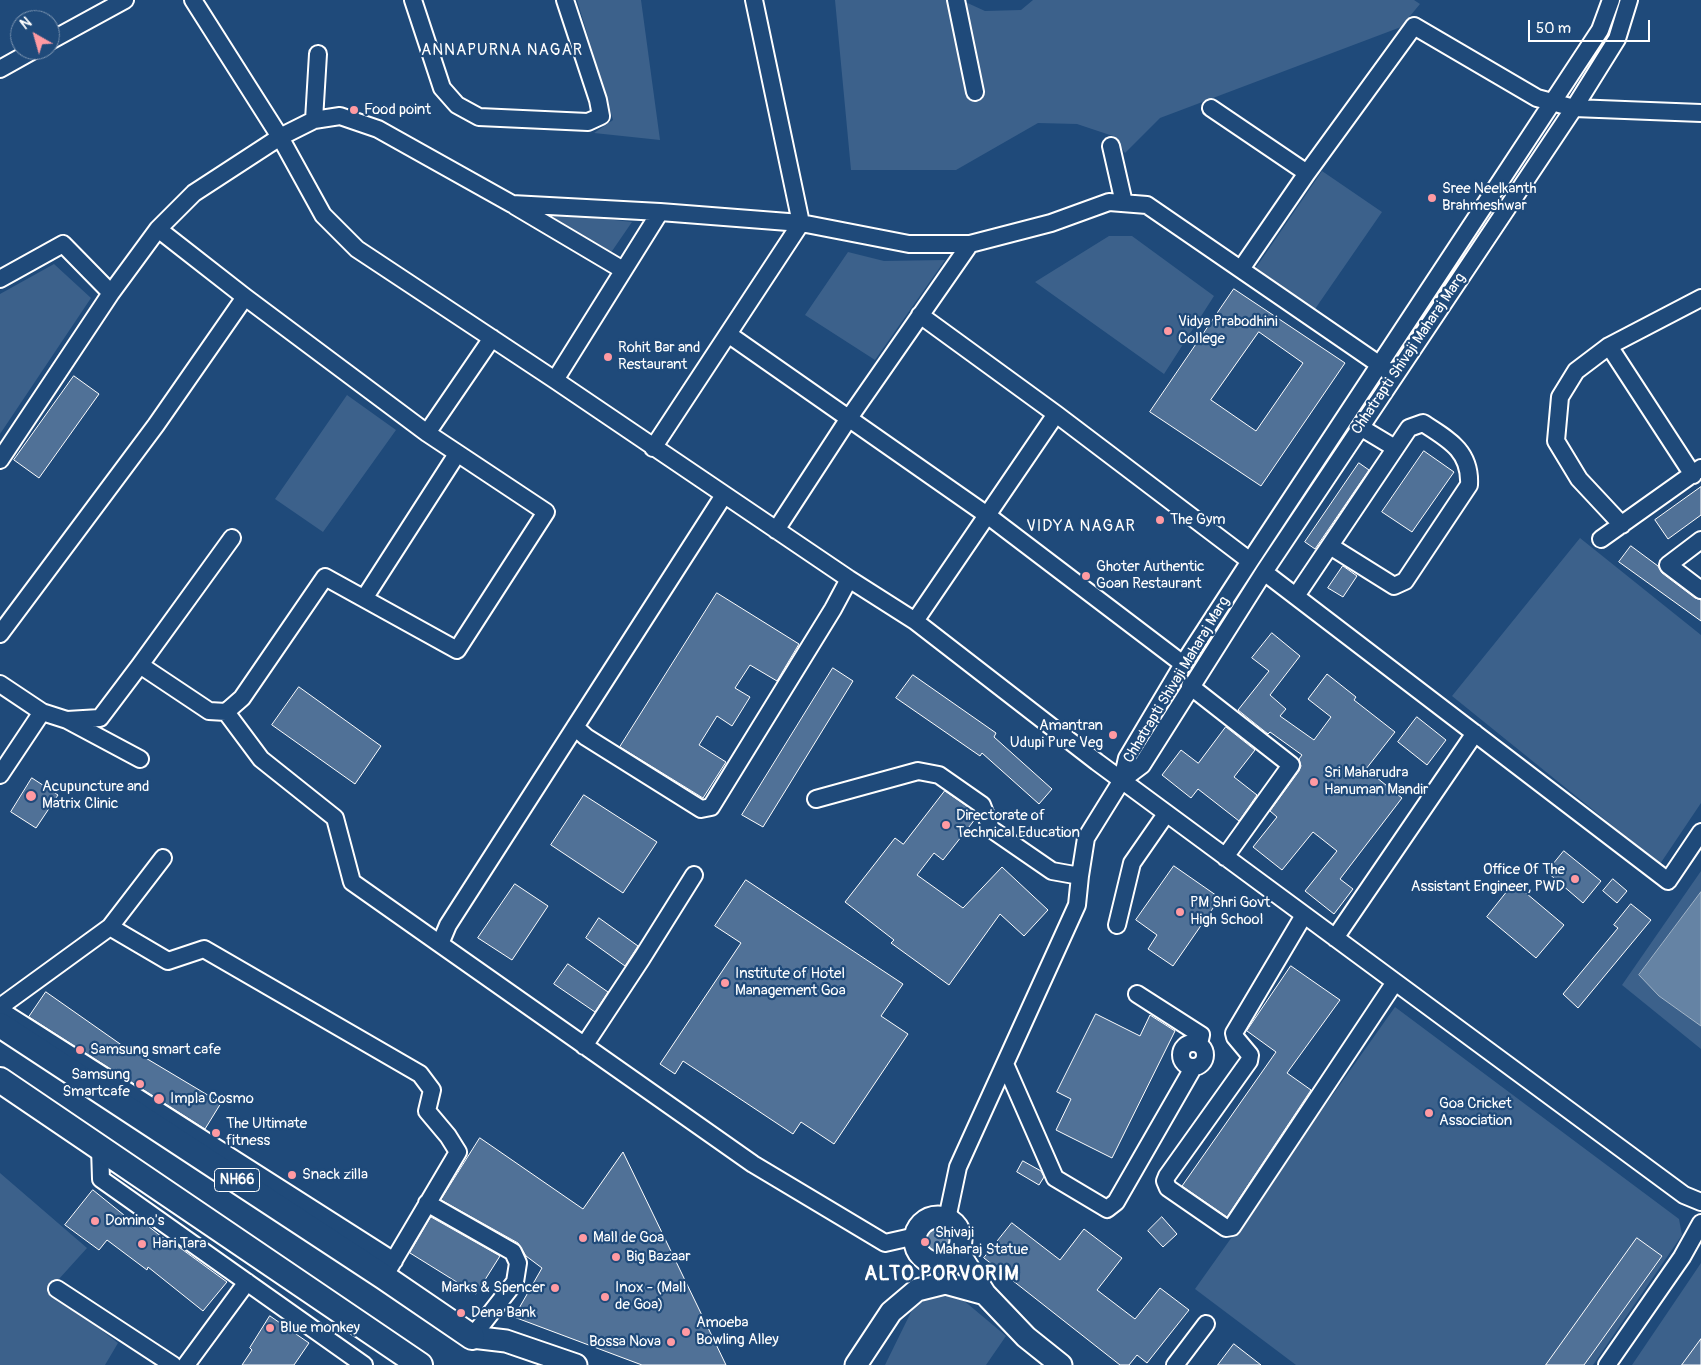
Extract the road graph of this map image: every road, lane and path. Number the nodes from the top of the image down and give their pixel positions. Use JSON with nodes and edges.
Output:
{"nodes":[{"id":1,"x":125,"y":0,"type":"edge"},
{"id":2,"x":193,"y":0,"type":"edge"},
{"id":3,"x":413,"y":0,"type":"edge"},
{"id":4,"x":565,"y":0,"type":"edge"},
{"id":5,"x":754,"y":0,"type":"edge"},
{"id":6,"x":956,"y":0,"type":"edge"},
{"id":7,"x":1611,"y":0,"type":"edge"},
{"id":8,"x":1629,"y":0,"type":"edge"},
{"id":9,"x":60,"y":36,"type":"edge"},
{"id":10,"x":318,"y":54,"type":"dead end"},
{"id":11,"x":16,"y":60,"type":"edge"},
{"id":12,"x":0,"y":69,"type":"edge"},
{"id":13,"x":975,"y":92,"type":"dead end"},
{"id":14,"x":1552,"y":103,"type":"junction"},
{"id":15,"x":1211,"y":108,"type":"dead end"},
{"id":16,"x":1574,"y":108,"type":"junction"},
{"id":17,"x":1701,"y":113,"type":"edge"},
{"id":18,"x":314,"y":120,"type":"junction"},
{"id":19,"x":280,"y":137,"type":"junction"},
{"id":20,"x":1112,"y":146,"type":"dead end"},
{"id":21,"x":1307,"y":173,"type":"junction"},
{"id":22,"x":1124,"y":203,"type":"junction"},
{"id":23,"x":512,"y":204,"type":"junction"},
{"id":24,"x":660,"y":212,"type":"junction"},
{"id":25,"x":801,"y":223,"type":"junction"},
{"id":26,"x":158,"y":229,"type":"junction"},
{"id":27,"x":970,"y":244,"type":"junction"},
{"id":28,"x":1241,"y":269,"type":"junction"},
{"id":29,"x":623,"y":270,"type":"junction"},
{"id":30,"x":0,"y":279,"type":"edge"},
{"id":31,"x":112,"y":293,"type":"junction"},
{"id":32,"x":245,"y":297,"type":"junction"},
{"id":33,"x":1701,"y":298,"type":"edge"},
{"id":34,"x":920,"y":315,"type":"junction"},
{"id":35,"x":728,"y":334,"type":"junction"},
{"id":36,"x":492,"y":338,"type":"junction"},
{"id":37,"x":1609,"y":346,"type":"junction"},
{"id":38,"x":1380,"y":365,"type":"junction"},
{"id":39,"x":1394,"y":376,"type":"junction"},
{"id":40,"x":555,"y":380,"type":"junction"},
{"id":41,"x":1056,"y":414,"type":"junction"},
{"id":42,"x":849,"y":418,"type":"junction"},
{"id":43,"x":1360,"y":427,"type":"junction"},
{"id":44,"x":427,"y":433,"type":"junction"},
{"id":45,"x":653,"y":448,"type":"junction"},
{"id":46,"x":1395,"y":448,"type":"junction"},
{"id":47,"x":457,"y":454,"type":"junction"},
{"id":48,"x":0,"y":460,"type":"edge"},
{"id":49,"x":1697,"y":472,"type":"edge"},
{"id":50,"x":724,"y":495,"type":"junction"},
{"id":51,"x":987,"y":515,"type":"junction"},
{"id":52,"x":1622,"y":524,"type":"junction"},
{"id":53,"x":776,"y":530,"type":"junction"},
{"id":54,"x":232,"y":538,"type":"dead end"},
{"id":55,"x":1601,"y":539,"type":"dead end"},
{"id":56,"x":1701,"y":540,"type":"edge"},
{"id":57,"x":1330,"y":546,"type":"junction"},
{"id":58,"x":1250,"y":561,"type":"junction"},
{"id":59,"x":1264,"y":572,"type":"junction"},
{"id":60,"x":849,"y":579,"type":"junction"},
{"id":61,"x":1701,"y":590,"type":"edge"},
{"id":62,"x":1296,"y":596,"type":"junction"},
{"id":63,"x":364,"y":598,"type":"junction"},
{"id":64,"x":915,"y":621,"type":"junction"},
{"id":65,"x":0,"y":634,"type":"edge"},
{"id":66,"x":1183,"y":664,"type":"junction"},
{"id":67,"x":140,"y":665,"type":"junction"},
{"id":68,"x":0,"y":684,"type":"edge"},
{"id":69,"x":1190,"y":686,"type":"junction"},
{"id":70,"x":42,"y":712,"type":"junction"},
{"id":71,"x":226,"y":712,"type":"junction"},
{"id":72,"x":68,"y":720,"type":"junction"},
{"id":73,"x":575,"y":727,"type":"junction"},
{"id":74,"x":1476,"y":733,"type":"junction"},
{"id":75,"x":140,"y":760,"type":"dead end"},
{"id":76,"x":0,"y":775,"type":"edge"},
{"id":77,"x":1122,"y":780,"type":"junction"},
{"id":78,"x":816,"y":799,"type":"dead end"},
{"id":79,"x":1166,"y":814,"type":"junction"},
{"id":80,"x":1701,"y":832,"type":"edge"},
{"id":81,"x":1225,"y":857,"type":"junction"},
{"id":82,"x":164,"y":858,"type":"dead end"},
{"id":83,"x":694,"y":875,"type":"dead end"},
{"id":84,"x":1080,"y":876,"type":"junction"},
{"id":85,"x":1304,"y":915,"type":"junction"},
{"id":86,"x":1117,"y":925,"type":"dead end"},
{"id":87,"x":110,"y":928,"type":"junction"},
{"id":88,"x":1335,"y":938,"type":"junction"},
{"id":89,"x":440,"y":944,"type":"junction"},
{"id":90,"x":1395,"y":982,"type":"junction"},
{"id":91,"x":1137,"y":994,"type":"dead end"},
{"id":92,"x":0,"y":1009,"type":"edge"},
{"id":93,"x":0,"y":1025,"type":"edge"},
{"id":94,"x":584,"y":1046,"type":"junction"},
{"id":95,"x":1005,"y":1064,"type":"junction"},
{"id":96,"x":0,"y":1080,"type":"edge"},
{"id":97,"x":100,"y":1148,"type":"junction"},
{"id":98,"x":1701,"y":1202,"type":"edge"},
{"id":99,"x":427,"y":1203,"type":"junction"},
{"id":100,"x":948,"y":1219,"type":"junction"},
{"id":101,"x":1701,"y":1223,"type":"edge"},
{"id":102,"x":916,"y":1236,"type":"junction"},
{"id":103,"x":958,"y":1252,"type":"junction"},
{"id":104,"x":925,"y":1259,"type":"junction"},
{"id":105,"x":389,"y":1269,"type":"junction"},
{"id":106,"x":247,"y":1282,"type":"junction"},
{"id":107,"x":56,"y":1289,"type":"dead end"},
{"id":108,"x":985,"y":1294,"type":"junction"},
{"id":109,"x":891,"y":1312,"type":"junction"},
{"id":110,"x":1206,"y":1324,"type":"dead end"},
{"id":111,"x":472,"y":1338,"type":"junction"},
{"id":112,"x":173,"y":1365,"type":"edge"},
{"id":113,"x":186,"y":1365,"type":"edge"},
{"id":114,"x":364,"y":1365,"type":"edge"},
{"id":115,"x":420,"y":1365,"type":"edge"},
{"id":116,"x":576,"y":1365,"type":"edge"},
{"id":117,"x":856,"y":1365,"type":"edge"},
{"id":118,"x":1061,"y":1365,"type":"edge"},
{"id":119,"x":1175,"y":1365,"type":"edge"},
{"id":120,"x":1607,"y":1365,"type":"edge"}],
"edges":[{"from":1,"to":9,"type":"street"},
{"from":2,"to":19,"type":"street"},
{"from":3,"to":4,"type":"street"},
{"from":5,"to":25,"type":"street"},
{"from":6,"to":13,"type":"street"},
{"from":7,"to":14,"type":"street","name":"Chhatrapti Shivaji Maharaj Marg"},
{"from":8,"to":16,"type":"street","name":"Chhatrapti Shivaji Maharaj Marg"},
{"from":10,"to":18,"type":"street"},
{"from":11,"to":12,"type":"street"},
{"from":14,"to":16,"type":"street"},
{"from":14,"to":21,"type":"street"},
{"from":14,"to":38,"type":"street","name":"Chhatrapti Shivaji Maharaj Marg"},
{"from":15,"to":21,"type":"street"},
{"from":16,"to":17,"type":"street"},
{"from":16,"to":39,"type":"street","name":"Chhatrapti Shivaji Maharaj Marg"},
{"from":18,"to":19,"type":"street"},
{"from":18,"to":23,"type":"street"},
{"from":19,"to":26,"type":"street"},
{"from":19,"to":36,"type":"street"},
{"from":20,"to":22,"type":"street"},
{"from":21,"to":28,"type":"street"},
{"from":22,"to":27,"type":"street"},
{"from":22,"to":28,"type":"street"},
{"from":23,"to":24,"type":"street"},
{"from":23,"to":29,"type":"street"},
{"from":24,"to":25,"type":"street"},
{"from":24,"to":29,"type":"street"},
{"from":25,"to":27,"type":"street"},
{"from":25,"to":35,"type":"street"},
{"from":26,"to":31,"type":"street"},
{"from":26,"to":32,"type":"street"},
{"from":27,"to":34,"type":"street"},
{"from":28,"to":38,"type":"street"},
{"from":29,"to":40,"type":"street"},
{"from":30,"to":31,"type":"street"},
{"from":31,"to":48,"type":"street"},
{"from":32,"to":44,"type":"street"},
{"from":32,"to":65,"type":"street"},
{"from":33,"to":37,"type":"street"},
{"from":34,"to":41,"type":"street"},
{"from":34,"to":42,"type":"street"},
{"from":35,"to":42,"type":"street"},
{"from":35,"to":45,"type":"street"},
{"from":36,"to":40,"type":"street"},
{"from":36,"to":44,"type":"street"},
{"from":37,"to":49,"type":"street"},
{"from":37,"to":52,"type":"street"},
{"from":38,"to":39,"type":"street"},
{"from":38,"to":58,"type":"street","name":"Chhatrapti Shivaji Maharaj Marg"},
{"from":39,"to":43,"type":"street","name":"Chhatrapti Shivaji Maharaj Marg"},
{"from":40,"to":45,"type":"street"},
{"from":41,"to":51,"type":"street"},
{"from":41,"to":58,"type":"street"},
{"from":42,"to":51,"type":"street"},
{"from":42,"to":53,"type":"street"},
{"from":43,"to":46,"type":"street"},
{"from":43,"to":59,"type":"street","name":"Chhatrapti Shivaji Maharaj Marg"},
{"from":44,"to":47,"type":"street"},
{"from":45,"to":50,"type":"street"},
{"from":46,"to":57,"type":"street"},
{"from":46,"to":57,"type":"street"},
{"from":47,"to":63,"type":"street"},
{"from":47,"to":63,"type":"street"},
{"from":49,"to":52,"type":"street"},
{"from":50,"to":53,"type":"street"},
{"from":50,"to":73,"type":"street"},
{"from":51,"to":64,"type":"street"},
{"from":51,"to":66,"type":"street"},
{"from":52,"to":55,"type":"street"},
{"from":53,"to":60,"type":"street"},
{"from":54,"to":67,"type":"street"},
{"from":56,"to":61,"type":"street"},
{"from":57,"to":62,"type":"street"},
{"from":58,"to":66,"type":"street","name":"Chhatrapti Shivaji Maharaj Marg"},
{"from":59,"to":62,"type":"street"},
{"from":59,"to":69,"type":"street","name":"Chhatrapti Shivaji Maharaj Marg"},
{"from":60,"to":64,"type":"street"},
{"from":60,"to":73,"type":"street"},
{"from":62,"to":74,"type":"street"},
{"from":63,"to":71,"type":"street"},
{"from":64,"to":77,"type":"street"},
{"from":66,"to":77,"type":"street","name":"Chhatrapti Shivaji Maharaj Marg"},
{"from":67,"to":71,"type":"street"},
{"from":67,"to":72,"type":"street"},
{"from":68,"to":70,"type":"street"},
{"from":69,"to":77,"type":"street","name":"Chhatrapti Shivaji Maharaj Marg"},
{"from":69,"to":81,"type":"street"},
{"from":70,"to":72,"type":"street"},
{"from":70,"to":76,"type":"street"},
{"from":71,"to":89,"type":"street"},
{"from":72,"to":75,"type":"street"},
{"from":73,"to":89,"type":"street"},
{"from":74,"to":80,"type":"street"},
{"from":74,"to":88,"type":"street"},
{"from":77,"to":79,"type":"street"},
{"from":77,"to":84,"type":"street"},
{"from":78,"to":84,"type":"street"},
{"from":79,"to":81,"type":"street"},
{"from":79,"to":86,"type":"street"},
{"from":81,"to":85,"type":"street"},
{"from":82,"to":87,"type":"street"},
{"from":83,"to":94,"type":"street"},
{"from":84,"to":95,"type":"street"},
{"from":85,"to":88,"type":"street"},
{"from":85,"to":90,"type":"street"},
{"from":87,"to":92,"type":"street"},
{"from":87,"to":99,"type":"street"},
{"from":88,"to":90,"type":"street"},
{"from":89,"to":94,"type":"street"},
{"from":90,"to":98,"type":"street"},
{"from":91,"to":95,"type":"street"},
{"from":92,"to":105,"type":"street"},
{"from":93,"to":105,"type":"highway","number":"NH66"},
{"from":94,"to":102,"type":"street"},
{"from":95,"to":100,"type":"street"},
{"from":96,"to":97,"type":"highway"},
{"from":97,"to":106,"type":"street"},
{"from":97,"to":115,"type":"highway"},
{"from":99,"to":105,"type":"street"},
{"from":99,"to":111,"type":"street"},
{"from":100,"to":102,"type":"main road"},
{"from":100,"to":103,"type":"main road"},
{"from":101,"to":120,"type":"street"},
{"from":102,"to":104,"type":"main road"},
{"from":103,"to":104,"type":"main road"},
{"from":103,"to":108,"type":"main road"},
{"from":104,"to":109,"type":"main road"},
{"from":105,"to":111,"type":"highway","number":"NH66"},
{"from":106,"to":113,"type":"street"},
{"from":106,"to":114,"type":"street"},
{"from":107,"to":112,"type":"street"},
{"from":108,"to":109,"type":"main road"},
{"from":108,"to":118,"type":"main road"},
{"from":109,"to":117,"type":"main road"},
{"from":110,"to":119,"type":"street"},
{"from":111,"to":116,"type":"main road"}]}
